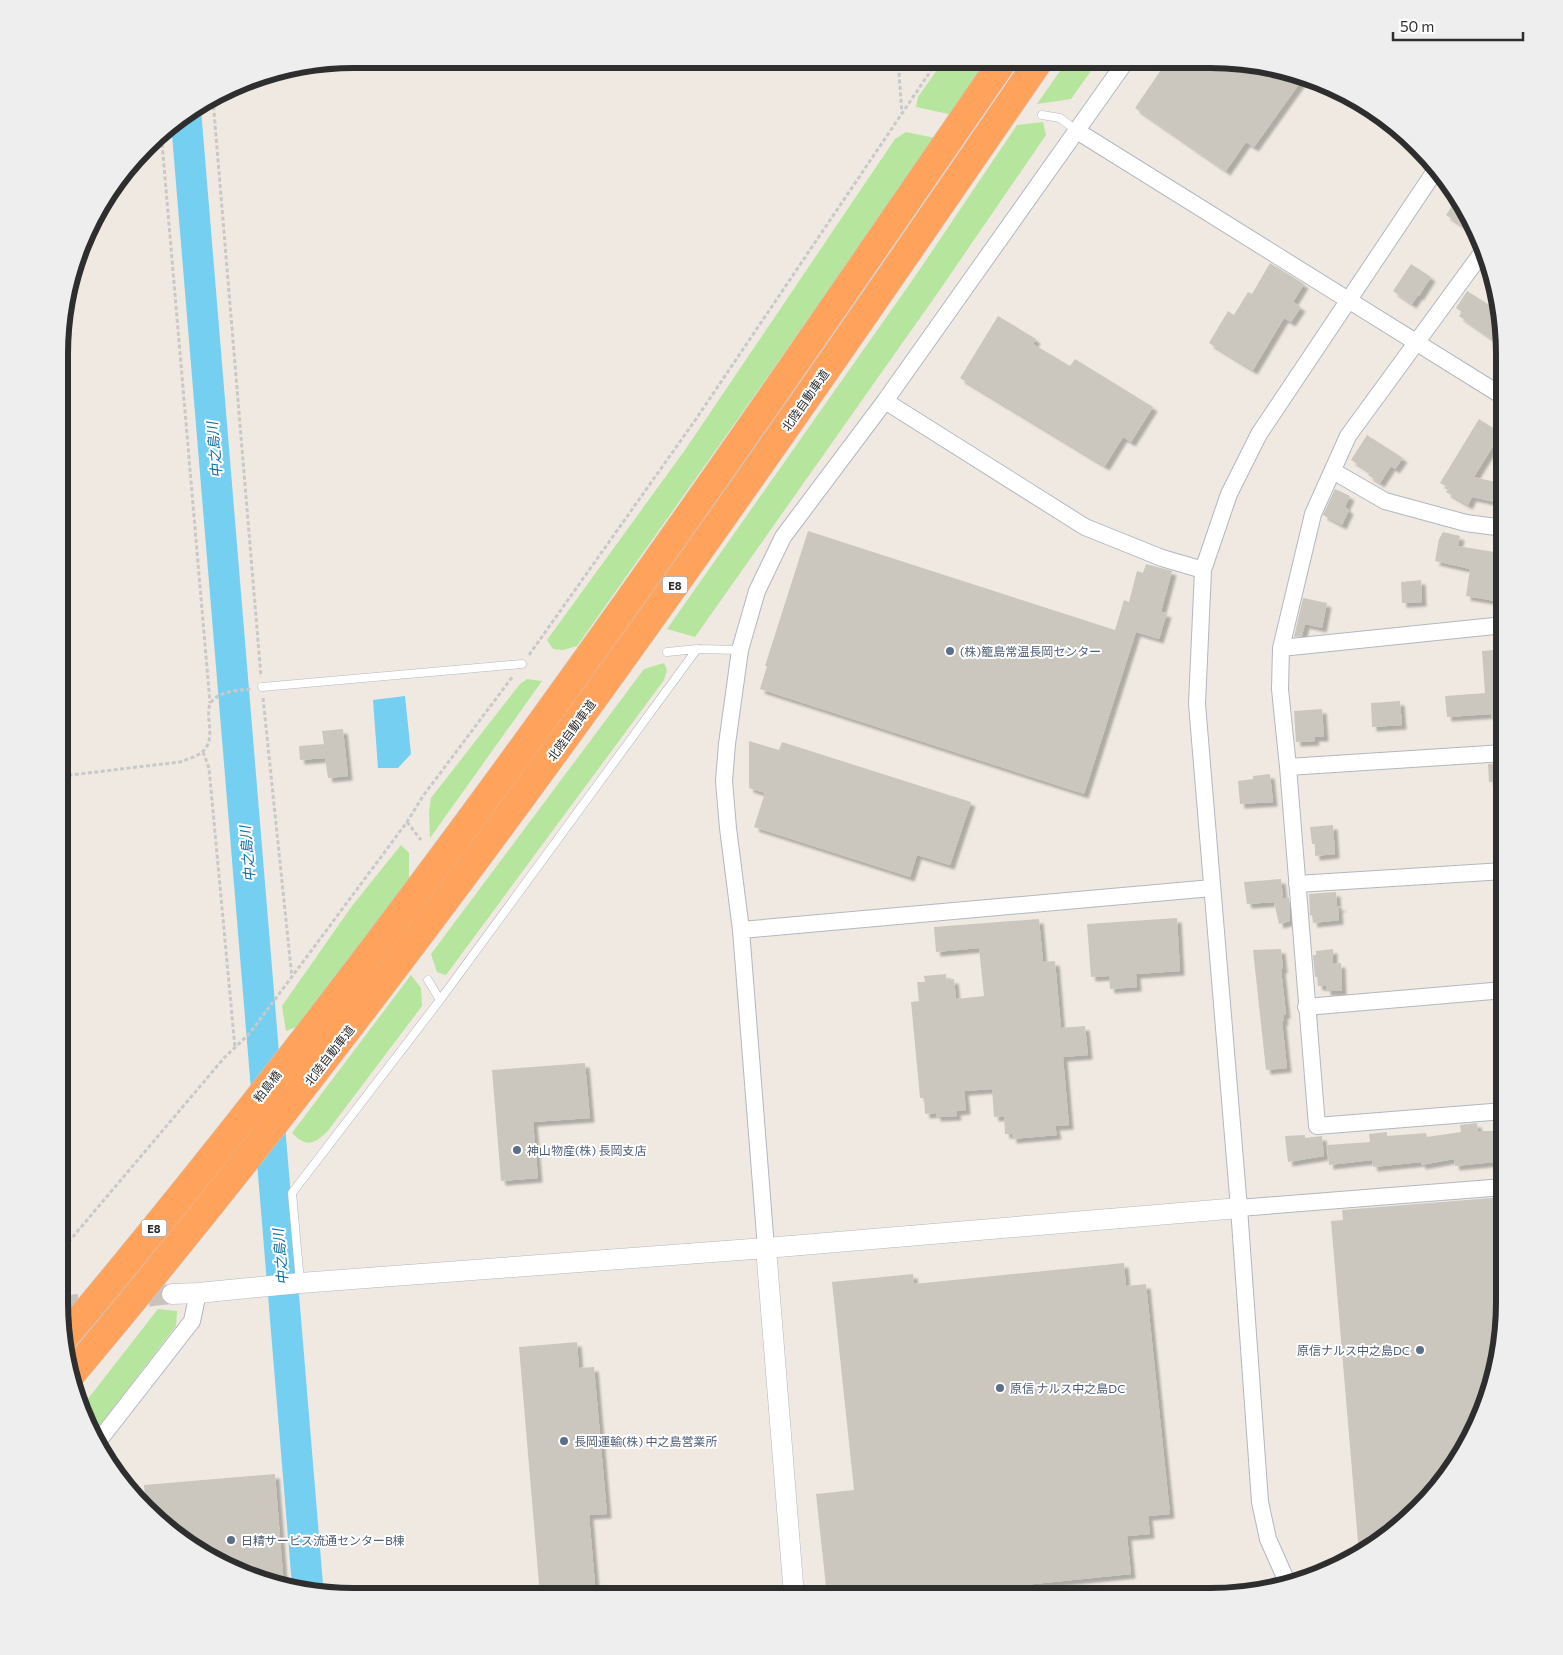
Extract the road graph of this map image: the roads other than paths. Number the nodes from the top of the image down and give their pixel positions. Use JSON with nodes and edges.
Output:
{"nodes":[{"id":1,"x":998,"y":68,"type":"edge"},
{"id":2,"x":1034,"y":68,"type":"edge"},
{"id":3,"x":1121,"y":68,"type":"edge"},
{"id":4,"x":1042,"y":115,"type":"dead end"},
{"id":5,"x":1077,"y":131,"type":"junction"},
{"id":6,"x":1433,"y":175,"type":"edge"},
{"id":7,"x":1479,"y":257,"type":"edge"},
{"id":8,"x":1348,"y":301,"type":"junction"},
{"id":9,"x":1418,"y":343,"type":"junction"},
{"id":10,"x":1496,"y":392,"type":"edge"},
{"id":11,"x":885,"y":401,"type":"junction"},
{"id":12,"x":1333,"y":471,"type":"junction"},
{"id":13,"x":1496,"y":527,"type":"edge"},
{"id":14,"x":1203,"y":570,"type":"junction"},
{"id":15,"x":1496,"y":626,"type":"edge"},
{"id":16,"x":1280,"y":648,"type":"junction"},
{"id":17,"x":698,"y":649,"type":"junction"},
{"id":18,"x":740,"y":650,"type":"junction"},
{"id":19,"x":667,"y":652,"type":"dead end"},
{"id":20,"x":522,"y":664,"type":"road end"},
{"id":21,"x":262,"y":687,"type":"road end"},
{"id":22,"x":1496,"y":754,"type":"edge"},
{"id":23,"x":1288,"y":767,"type":"junction"},
{"id":24,"x":1496,"y":872,"type":"edge"},
{"id":25,"x":1297,"y":884,"type":"junction"},
{"id":26,"x":1212,"y":888,"type":"junction"},
{"id":27,"x":741,"y":930,"type":"junction"},
{"id":28,"x":428,"y":980,"type":"dead end"},
{"id":29,"x":1496,"y":991,"type":"edge"},
{"id":30,"x":440,"y":1000,"type":"junction"},
{"id":31,"x":1306,"y":1007,"type":"junction"},
{"id":32,"x":1496,"y":1112,"type":"edge"},
{"id":33,"x":244,"y":1116,"type":"junction"},
{"id":34,"x":1496,"y":1188,"type":"edge"},
{"id":35,"x":1239,"y":1208,"type":"junction"},
{"id":36,"x":766,"y":1248,"type":"junction"},
{"id":37,"x":300,"y":1283,"type":"junction"},
{"id":38,"x":198,"y":1293,"type":"junction"},
{"id":39,"x":172,"y":1294,"type":"tunnel mouth"},
{"id":40,"x":68,"y":1316,"type":"edge"},
{"id":41,"x":121,"y":1316,"type":"junction"},
{"id":42,"x":69,"y":1331,"type":"edge"},
{"id":43,"x":76,"y":1369,"type":"edge"},
{"id":44,"x":77,"y":1374,"type":"edge"},
{"id":45,"x":102,"y":1437,"type":"edge"},
{"id":46,"x":1285,"y":1578,"type":"edge"},
{"id":47,"x":793,"y":1588,"type":"edge"}],
"edges":[{"from":1,"to":33,"type":"highway","name":"粕島橋","number":"E8"},
{"from":2,"to":41,"type":"highway","name":"北陸自動車道","number":"E8"},
{"from":3,"to":5,"type":"street"},
{"from":4,"to":5,"type":"lane"},
{"from":5,"to":8,"type":"street"},
{"from":5,"to":11,"type":"street"},
{"from":6,"to":8,"type":"street"},
{"from":7,"to":9,"type":"street"},
{"from":8,"to":9,"type":"street"},
{"from":8,"to":14,"type":"street"},
{"from":9,"to":10,"type":"street"},
{"from":9,"to":12,"type":"street"},
{"from":11,"to":14,"type":"street"},
{"from":11,"to":18,"type":"street"},
{"from":12,"to":13,"type":"street"},
{"from":12,"to":16,"type":"street"},
{"from":14,"to":26,"type":"street"},
{"from":15,"to":16,"type":"street"},
{"from":16,"to":23,"type":"street"},
{"from":17,"to":18,"type":"lane"},
{"from":17,"to":19,"type":"lane"},
{"from":17,"to":30,"type":"lane"},
{"from":18,"to":27,"type":"street"},
{"from":20,"to":21,"type":"lane"},
{"from":22,"to":23,"type":"street"},
{"from":23,"to":25,"type":"street"},
{"from":24,"to":25,"type":"street"},
{"from":25,"to":31,"type":"street"},
{"from":26,"to":27,"type":"street"},
{"from":26,"to":35,"type":"street"},
{"from":27,"to":36,"type":"street"},
{"from":28,"to":30,"type":"lane"},
{"from":29,"to":31,"type":"street"},
{"from":30,"to":37,"type":"lane"},
{"from":31,"to":32,"type":"street"},
{"from":33,"to":40,"type":"highway"},
{"from":33,"to":42,"type":"highway","number":"E8"},
{"from":34,"to":35,"type":"street"},
{"from":35,"to":36,"type":"street"},
{"from":35,"to":46,"type":"street"},
{"from":36,"to":37,"type":"street"},
{"from":36,"to":47,"type":"street"},
{"from":37,"to":38,"type":"street"},
{"from":38,"to":39,"type":"street"},
{"from":38,"to":45,"type":"street"},
{"from":41,"to":43,"type":"highway","name":"北陸自動車道","number":"E8"},
{"from":41,"to":44,"type":"highway"}]}
